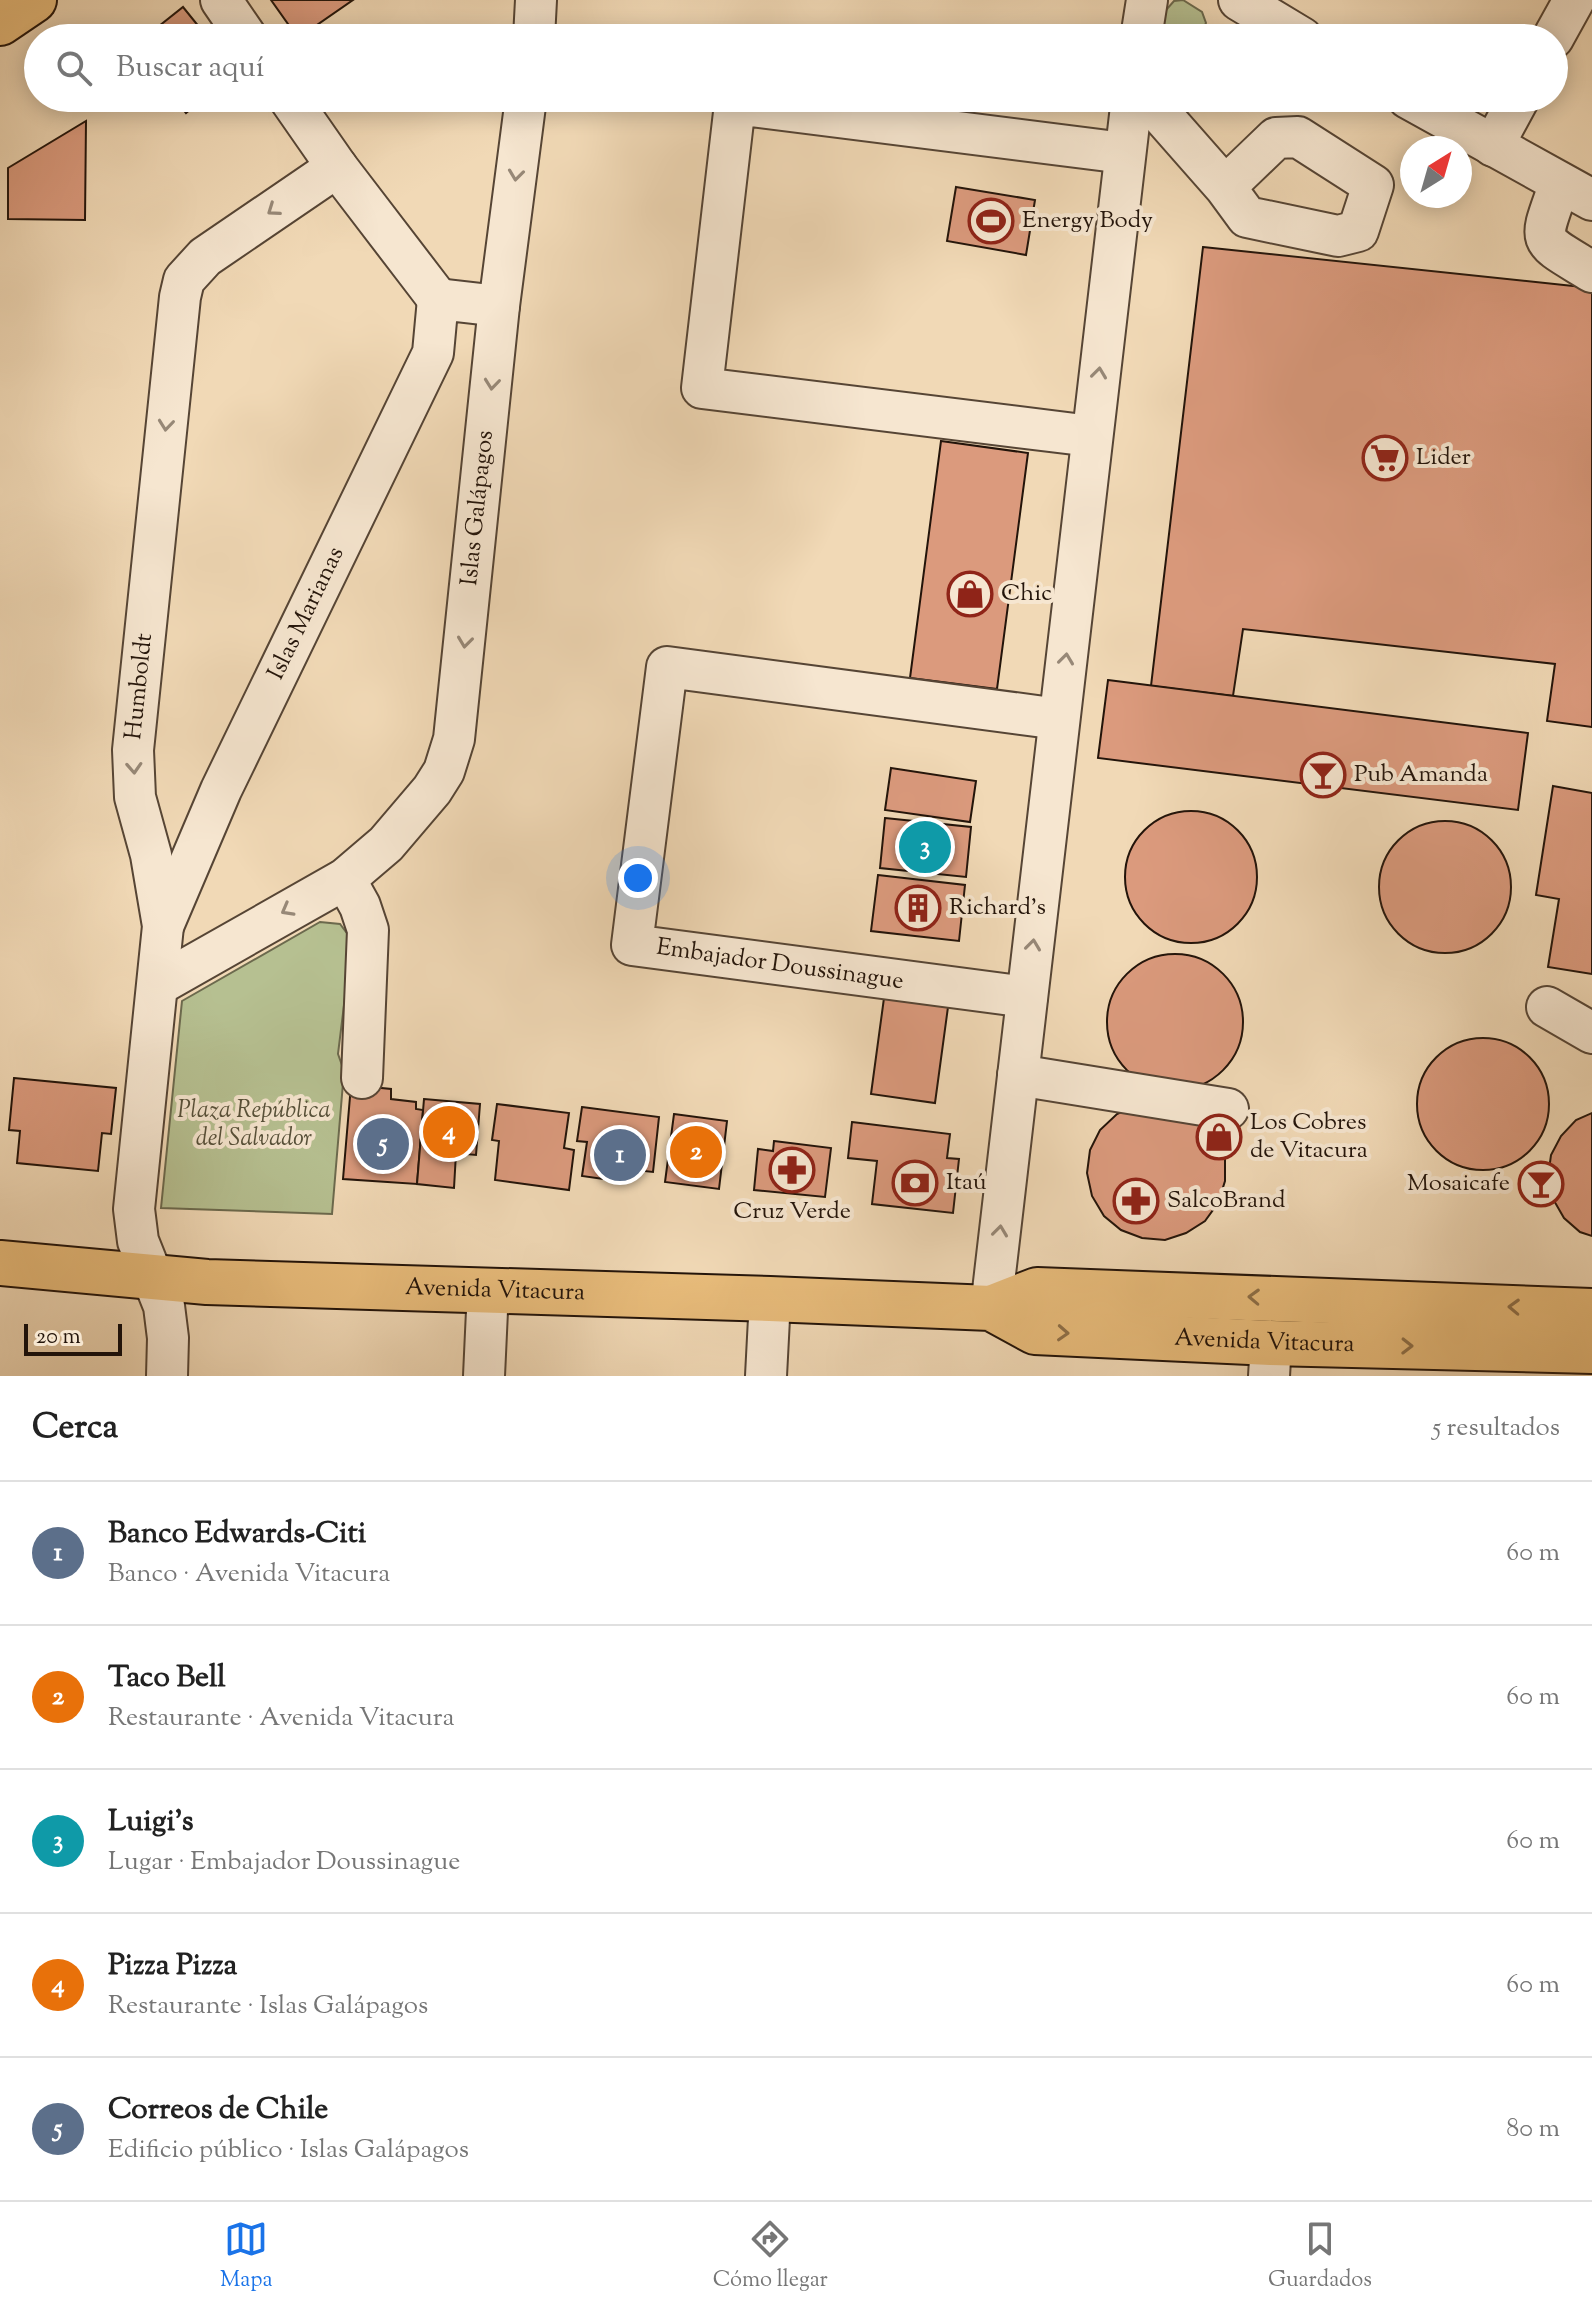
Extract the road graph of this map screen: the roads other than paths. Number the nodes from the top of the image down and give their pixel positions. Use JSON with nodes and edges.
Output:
{"nodes":[{"id":1,"x":34,"y":0,"type":"edge"},
{"id":2,"x":221,"y":0,"type":"edge"},
{"id":3,"x":536,"y":0,"type":"edge"},
{"id":4,"x":1147,"y":0,"type":"edge"},
{"id":5,"x":1574,"y":0,"type":"edge"},
{"id":6,"x":0,"y":23,"type":"edge"},
{"id":7,"x":237,"y":24,"type":"edge"},
{"id":8,"x":535,"y":24,"type":"edge"},
{"id":9,"x":1143,"y":24,"type":"edge"},
{"id":10,"x":1561,"y":24,"type":"edge"},
{"id":11,"x":299,"y":112,"type":"edge"},
{"id":12,"x":524,"y":112,"type":"edge"},
{"id":13,"x":734,"y":112,"type":"edge"},
{"id":14,"x":799,"y":112,"type":"edge"},
{"id":15,"x":1149,"y":112,"type":"edge"},
{"id":16,"x":1152,"y":112,"type":"edge"},
{"id":17,"x":1162,"y":112,"type":"edge"},
{"id":18,"x":1433,"y":112,"type":"edge"},
{"id":19,"x":1511,"y":112,"type":"edge"},
{"id":20,"x":1493,"y":146,"type":"junction"},
{"id":21,"x":1124,"y":153,"type":"junction"},
{"id":22,"x":337,"y":167,"type":"junction"},
{"id":23,"x":1225,"y":187,"type":"dead end"},
{"id":24,"x":1576,"y":192,"type":"edge"},
{"id":25,"x":1116,"y":220,"type":"junction"},
{"id":26,"x":1592,"y":272,"type":"edge"},
{"id":27,"x":438,"y":299,"type":"junction"},
{"id":28,"x":499,"y":306,"type":"junction"},
{"id":29,"x":1091,"y":436,"type":"junction"},
{"id":30,"x":1059,"y":719,"type":"junction"},
{"id":31,"x":345,"y":879,"type":"junction"},
{"id":32,"x":163,"y":926,"type":"junction"},
{"id":33,"x":227,"y":944,"type":"junction"},
{"id":34,"x":158,"y":985,"type":"junction"},
{"id":35,"x":1027,"y":997,"type":"junction"},
{"id":36,"x":1547,"y":1007,"type":"dead end"},
{"id":37,"x":1592,"y":1033,"type":"edge"},
{"id":38,"x":1018,"y":1075,"type":"junction"},
{"id":39,"x":362,"y":1078,"type":"dead end"},
{"id":40,"x":1228,"y":1109,"type":"dead end"},
{"id":41,"x":0,"y":1263,"type":"edge"},
{"id":42,"x":153,"y":1278,"type":"junction"},
{"id":43,"x":488,"y":1289,"type":"junction"},
{"id":44,"x":770,"y":1299,"type":"junction"},
{"id":45,"x":991,"y":1308,"type":"junction"},
{"id":46,"x":1592,"y":1311,"type":"edge"},
{"id":47,"x":1592,"y":1351,"type":"edge"},
{"id":48,"x":1270,"y":1359,"type":"edge"},
{"id":49,"x":167,"y":1376,"type":"edge"},
{"id":50,"x":484,"y":1376,"type":"edge"},
{"id":51,"x":766,"y":1376,"type":"edge"}],
"edges":[{"from":1,"to":6,"type":"main road"},
{"from":2,"to":7,"type":"street"},
{"from":3,"to":8,"type":"street"},
{"from":4,"to":9,"type":"street"},
{"from":5,"to":10,"type":"street"},
{"from":11,"to":22,"type":"street"},
{"from":12,"to":28,"type":"street","name":"Islas Galápagos","one_way":true},
{"from":13,"to":29,"type":"street"},
{"from":14,"to":21,"type":"street"},
{"from":15,"to":21,"type":"street"},
{"from":16,"to":25,"type":"street"},
{"from":17,"to":23,"type":"street"},
{"from":18,"to":20,"type":"street"},
{"from":19,"to":20,"type":"street"},
{"from":20,"to":24,"type":"street"},
{"from":21,"to":25,"type":"street"},
{"from":22,"to":27,"type":"street"},
{"from":22,"to":32,"type":"street","name":"Humboldt","one_way":true},
{"from":24,"to":26,"type":"street"},
{"from":29,"to":25,"type":"street","one_way":true},
{"from":27,"to":28,"type":"street"},
{"from":27,"to":32,"type":"street","name":"Islas Marianas"},
{"from":28,"to":31,"type":"street","name":"Islas Galápagos","one_way":true},
{"from":30,"to":29,"type":"street","one_way":true},
{"from":35,"to":30,"type":"street","one_way":true},
{"from":30,"to":35,"type":"street","name":"Embajador Doussinague"},
{"from":31,"to":33,"type":"street","name":"Islas Galápagos","one_way":true},
{"from":31,"to":39,"type":"street"},
{"from":32,"to":33,"type":"street"},
{"from":32,"to":34,"type":"street","name":"Humboldt"},
{"from":33,"to":34,"type":"street","name":"Islas Galápagos"},
{"from":34,"to":42,"type":"street","name":"Humboldt"},
{"from":35,"to":38,"type":"street"},
{"from":36,"to":37,"type":"street"},
{"from":38,"to":40,"type":"street"},
{"from":45,"to":38,"type":"street","one_way":true},
{"from":41,"to":42,"type":"main road","name":"Avenida Vitacura"},
{"from":42,"to":43,"type":"main road","name":"Avenida Vitacura"},
{"from":42,"to":49,"type":"street","name":"Humboldt"},
{"from":43,"to":44,"type":"main road","name":"Avenida Vitacura"},
{"from":43,"to":50,"type":"street"},
{"from":44,"to":45,"type":"main road","name":"Avenida Vitacura"},
{"from":44,"to":51,"type":"street"},
{"from":46,"to":45,"type":"main road","name":"Avenida Vitacura","one_way":true},
{"from":45,"to":48,"type":"main road","name":"Avenida Vitacura","one_way":true},
{"from":48,"to":47,"type":"main road","name":"Avenida Vitacura","one_way":true}]}
